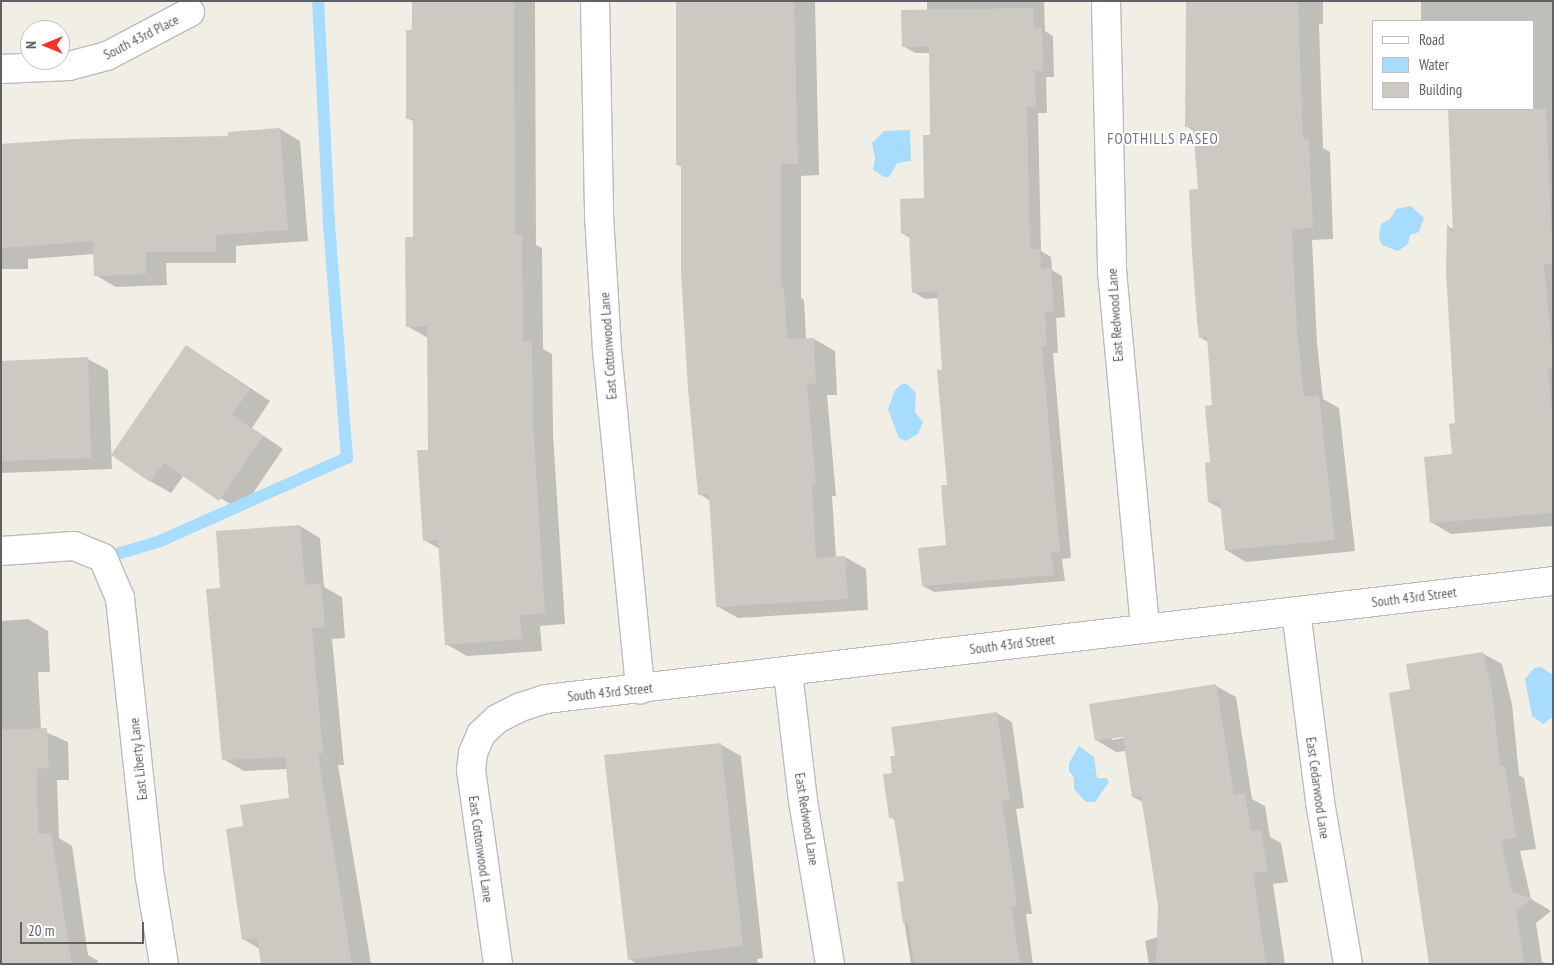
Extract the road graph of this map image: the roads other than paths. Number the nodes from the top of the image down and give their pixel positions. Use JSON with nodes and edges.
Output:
{"nodes":[{"id":1,"x":594,"y":1,"type":"edge"},
{"id":2,"x":1106,"y":1,"type":"edge"},
{"id":3,"x":190,"y":12,"type":"dead end"},
{"id":4,"x":1,"y":69,"type":"edge"},
{"id":5,"x":1,"y":551,"type":"edge"},
{"id":6,"x":1553,"y":581,"type":"edge"},
{"id":7,"x":1296,"y":610,"type":"junction"},
{"id":8,"x":1145,"y":627,"type":"junction"},
{"id":9,"x":788,"y":673,"type":"junction"},
{"id":10,"x":640,"y":689,"type":"junction"},
{"id":11,"x":481,"y":734,"type":"joint"},
{"id":12,"x":164,"y":964,"type":"edge"},
{"id":13,"x":498,"y":964,"type":"edge"},
{"id":14,"x":830,"y":964,"type":"edge"},
{"id":15,"x":1348,"y":964,"type":"edge"}],
"edges":[{"from":1,"to":10,"type":"street","name":"East Cottonwood Lane"},
{"from":2,"to":8,"type":"street","name":"East Redwood Lane"},
{"from":3,"to":4,"type":"street","name":"South 43rd Place"},
{"from":5,"to":12,"type":"street","name":"East Liberty Lane"},
{"from":6,"to":7,"type":"street","name":"South 43rd Street"},
{"from":7,"to":8,"type":"street","name":"South 43rd Street"},
{"from":7,"to":15,"type":"street","name":"East Cedarwood Lane"},
{"from":8,"to":9,"type":"street","name":"South 43rd Street"},
{"from":9,"to":10,"type":"street","name":"South 43rd Street"},
{"from":9,"to":14,"type":"street","name":"East Redwood Lane"},
{"from":10,"to":11,"type":"street","name":"South 43rd Street"},
{"from":11,"to":13,"type":"street","name":"East Cottonwood Lane"}]}
